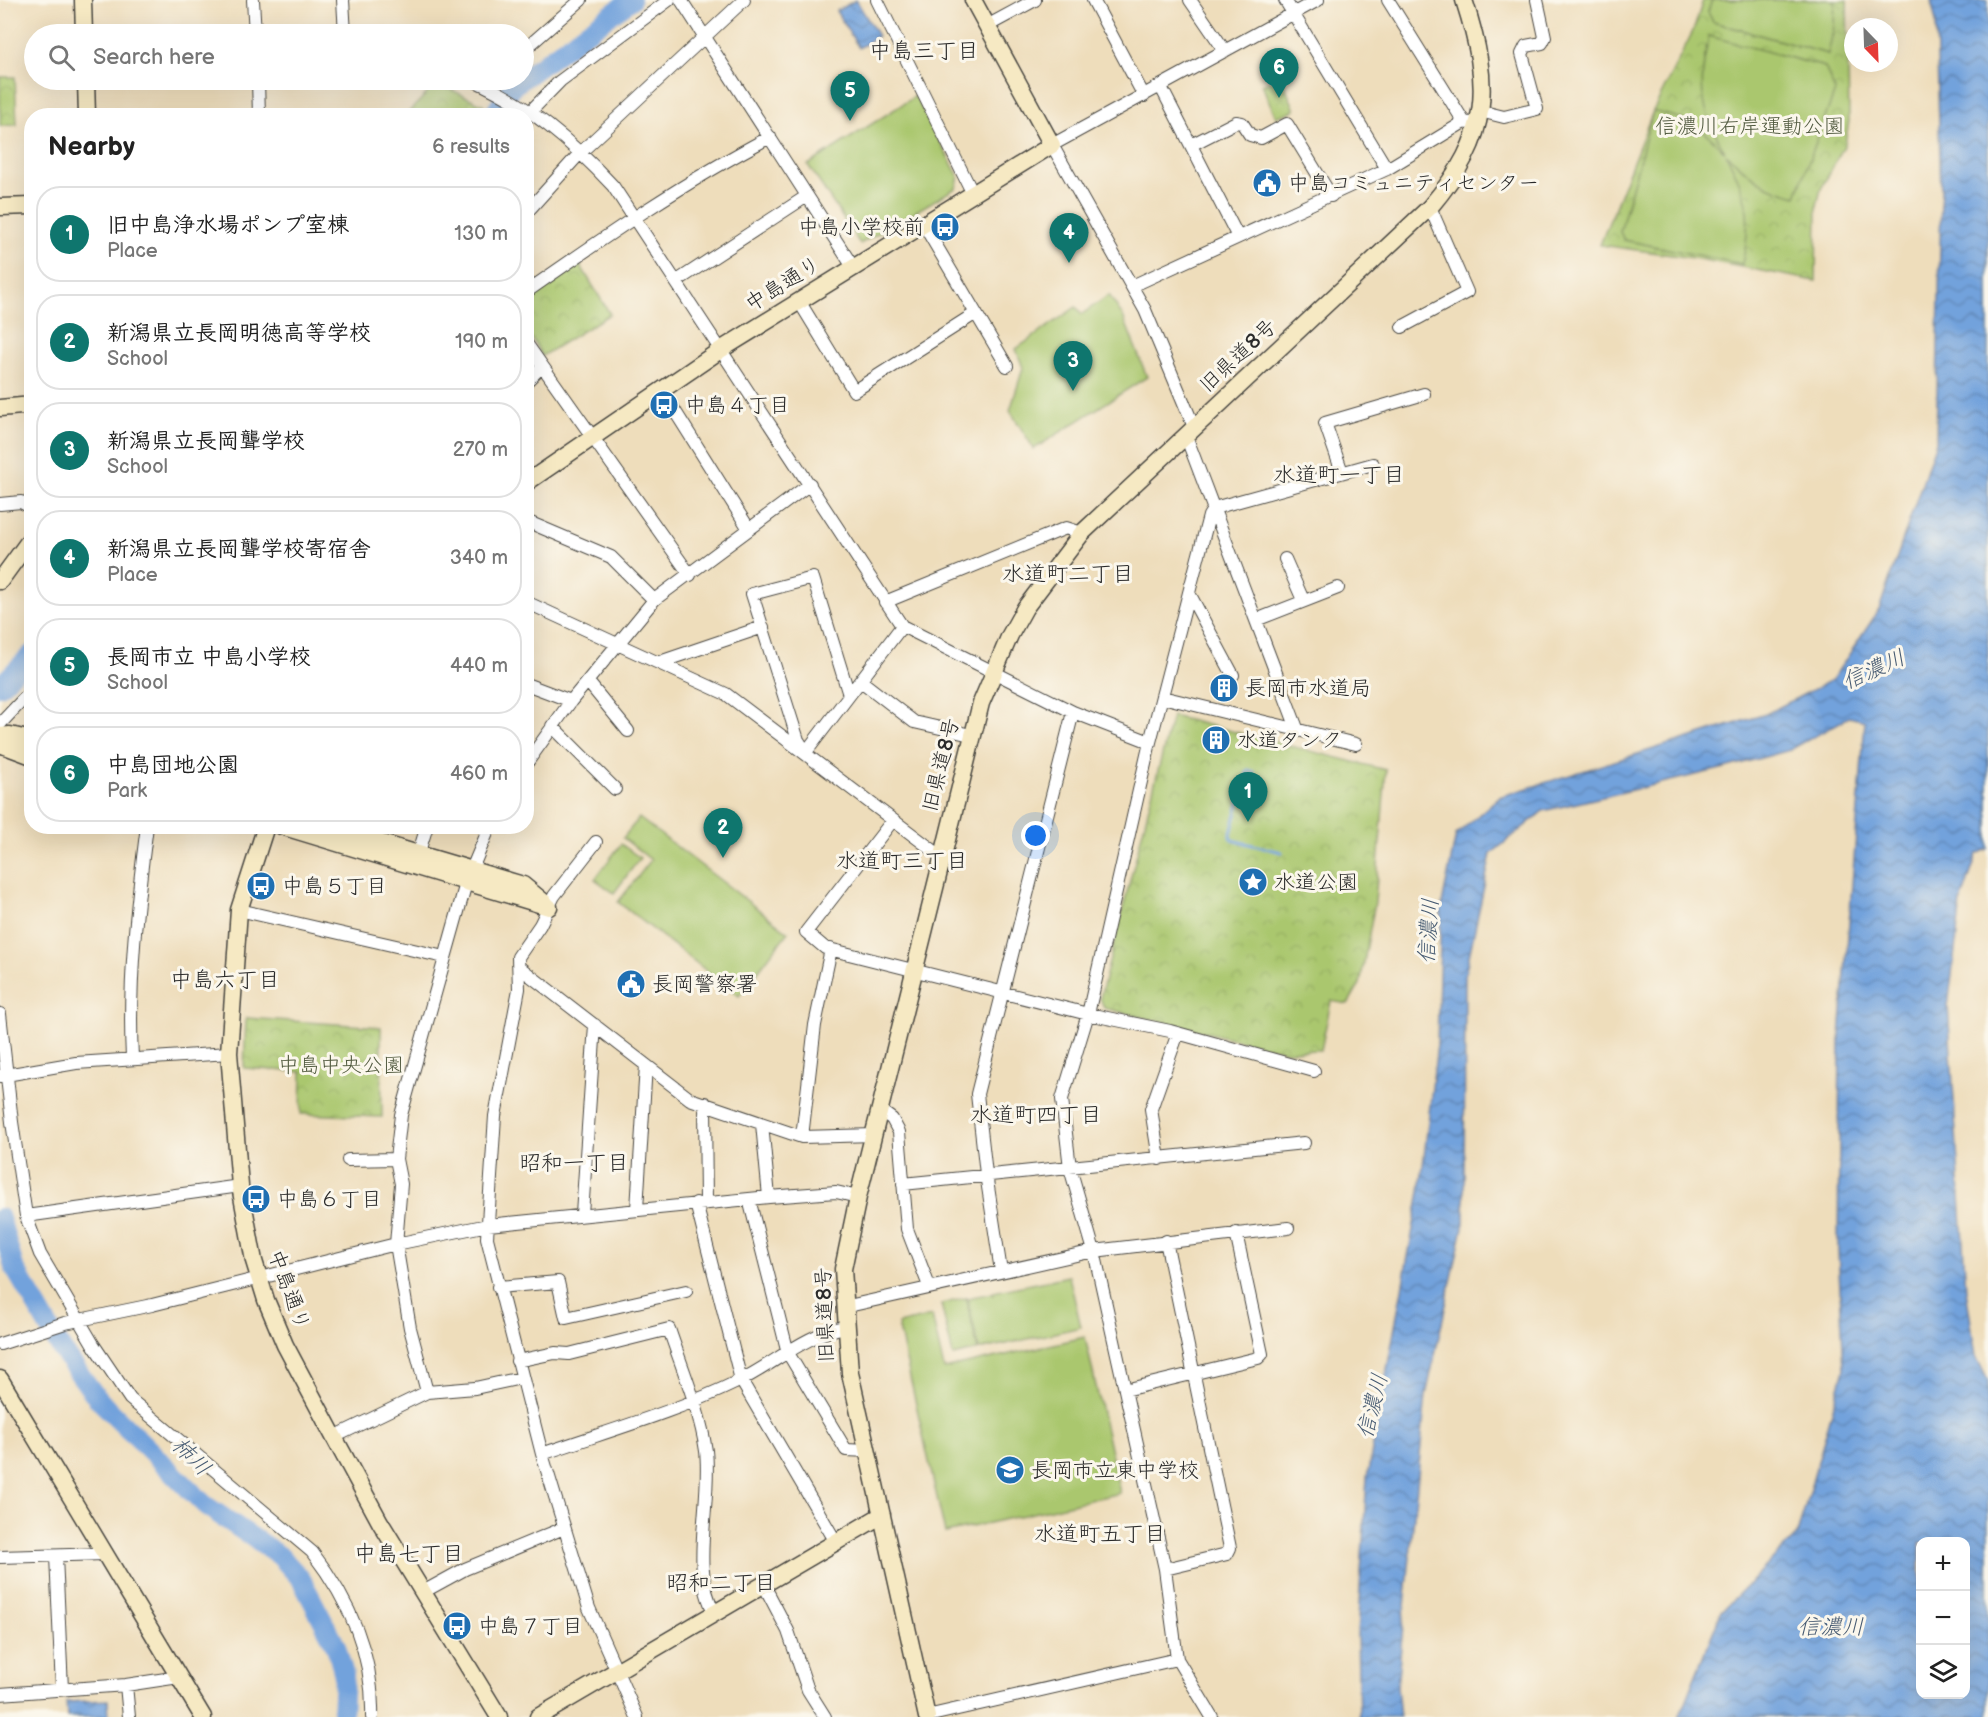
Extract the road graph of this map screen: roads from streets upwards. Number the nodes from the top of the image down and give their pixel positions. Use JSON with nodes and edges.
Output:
{"nodes":[{"id":1,"x":83,"y":0,"type":"edge"},
{"id":2,"x":253,"y":0,"type":"edge"},
{"id":3,"x":343,"y":0,"type":"edge"},
{"id":4,"x":581,"y":0,"type":"edge"},
{"id":5,"x":669,"y":0,"type":"edge"},
{"id":6,"x":681,"y":0,"type":"edge"},
{"id":7,"x":744,"y":0,"type":"edge"},
{"id":8,"x":877,"y":0,"type":"edge"},
{"id":9,"x":973,"y":0,"type":"edge"},
{"id":10,"x":1035,"y":0,"type":"edge"},
{"id":11,"x":1093,"y":0,"type":"edge"},
{"id":12,"x":1190,"y":0,"type":"edge"},
{"id":13,"x":1285,"y":0,"type":"edge"},
{"id":14,"x":1318,"y":0,"type":"edge"},
{"id":15,"x":1388,"y":0,"type":"edge"},
{"id":16,"x":1464,"y":0,"type":"edge"},
{"id":17,"x":1537,"y":0,"type":"edge"},
{"id":18,"x":1293,"y":13,"type":"junction"},
{"id":19,"x":84,"y":24,"type":"edge"},
{"id":20,"x":254,"y":24,"type":"edge"},
{"id":21,"x":344,"y":24,"type":"edge"},
{"id":22,"x":987,"y":26,"type":"junction"},
{"id":23,"x":705,"y":35,"type":"junction"},
{"id":24,"x":534,"y":41,"type":"edge"},
{"id":25,"x":1225,"y":51,"type":"junction"},
{"id":26,"x":1161,"y":87,"type":"junction"},
{"id":27,"x":86,"y":90,"type":"edge"},
{"id":28,"x":258,"y":90,"type":"edge"},
{"id":29,"x":498,"y":90,"type":"edge"},
{"id":30,"x":1144,"y":96,"type":"junction"},
{"id":31,"x":87,"y":108,"type":"edge"},
{"id":32,"x":259,"y":108,"type":"edge"},
{"id":33,"x":522,"y":108,"type":"edge"},
{"id":34,"x":529,"y":108,"type":"edge"},
{"id":35,"x":534,"y":117,"type":"edge"},
{"id":36,"x":1474,"y":119,"type":"junction"},
{"id":37,"x":770,"y":137,"type":"junction"},
{"id":38,"x":1191,"y":145,"type":"junction"},
{"id":39,"x":1052,"y":146,"type":"junction"},
{"id":40,"x":581,"y":152,"type":"junction"},
{"id":41,"x":1387,"y":169,"type":"junction"},
{"id":42,"x":973,"y":194,"type":"junction"},
{"id":43,"x":1331,"y":195,"type":"junction"},
{"id":44,"x":807,"y":196,"type":"junction"},
{"id":45,"x":534,"y":204,"type":"edge"},
{"id":46,"x":24,"y":206,"type":"edge"},
{"id":47,"x":0,"y":207,"type":"edge"},
{"id":48,"x":1430,"y":207,"type":"junction"},
{"id":49,"x":634,"y":216,"type":"junction"},
{"id":50,"x":924,"y":225,"type":"junction"},
{"id":51,"x":1238,"y":237,"type":"junction"},
{"id":52,"x":853,"y":267,"type":"junction"},
{"id":53,"x":677,"y":281,"type":"junction"},
{"id":54,"x":534,"y":286,"type":"edge"},
{"id":55,"x":1132,"y":286,"type":"junction"},
{"id":56,"x":799,"y":301,"type":"junction"},
{"id":57,"x":976,"y":313,"type":"junction"},
{"id":58,"x":1402,"y":327,"type":"dead end"},
{"id":59,"x":722,"y":349,"type":"junction"},
{"id":60,"x":534,"y":354,"type":"edge"},
{"id":61,"x":543,"y":366,"type":"junction"},
{"id":62,"x":1007,"y":366,"type":"dead end"},
{"id":63,"x":534,"y":374,"type":"edge"},
{"id":64,"x":661,"y":389,"type":"junction"},
{"id":65,"x":1424,"y":394,"type":"dead end"},
{"id":66,"x":24,"y":406,"type":"edge"},
{"id":67,"x":0,"y":408,"type":"edge"},
{"id":68,"x":1190,"y":432,"type":"junction"},
{"id":69,"x":592,"y":438,"type":"junction"},
{"id":70,"x":1373,"y":464,"type":"dead end"},
{"id":71,"x":1342,"y":472,"type":"junction"},
{"id":72,"x":534,"y":478,"type":"edge"},
{"id":73,"x":810,"y":484,"type":"junction"},
{"id":74,"x":0,"y":504,"type":"edge"},
{"id":75,"x":24,"y":504,"type":"edge"},
{"id":76,"x":1214,"y":508,"type":"junction"},
{"id":77,"x":534,"y":524,"type":"edge"},
{"id":78,"x":748,"y":528,"type":"junction"},
{"id":79,"x":1082,"y":533,"type":"junction"},
{"id":80,"x":24,"y":548,"type":"edge"},
{"id":81,"x":1286,"y":559,"type":"dead end"},
{"id":82,"x":690,"y":575,"type":"junction"},
{"id":83,"x":0,"y":581,"type":"edge"},
{"id":84,"x":1338,"y":588,"type":"dead end"},
{"id":85,"x":1189,"y":593,"type":"junction"},
{"id":86,"x":654,"y":600,"type":"junction"},
{"id":87,"x":1303,"y":600,"type":"junction"},
{"id":88,"x":885,"y":602,"type":"junction"},
{"id":89,"x":534,"y":606,"type":"edge"},
{"id":90,"x":1256,"y":620,"type":"junction"},
{"id":91,"x":902,"y":626,"type":"junction"},
{"id":92,"x":763,"y":627,"type":"junction"},
{"id":93,"x":618,"y":644,"type":"junction"},
{"id":94,"x":660,"y":662,"type":"junction"},
{"id":95,"x":993,"y":673,"type":"junction"},
{"id":96,"x":1233,"y":675,"type":"dead end"},
{"id":97,"x":861,"y":681,"type":"junction"},
{"id":98,"x":588,"y":682,"type":"junction"},
{"id":99,"x":534,"y":687,"type":"edge"},
{"id":100,"x":849,"y":695,"type":"junction"},
{"id":101,"x":24,"y":698,"type":"edge"},
{"id":102,"x":1162,"y":698,"type":"junction"},
{"id":103,"x":571,"y":700,"type":"junction"},
{"id":104,"x":1073,"y":712,"type":"junction"},
{"id":105,"x":0,"y":724,"type":"edge"},
{"id":106,"x":552,"y":726,"type":"junction"},
{"id":107,"x":628,"y":731,"type":"dead end"},
{"id":108,"x":1298,"y":732,"type":"junction"},
{"id":109,"x":971,"y":735,"type":"junction"},
{"id":110,"x":0,"y":736,"type":"edge"},
{"id":111,"x":24,"y":738,"type":"edge"},
{"id":112,"x":1150,"y":742,"type":"junction"},
{"id":113,"x":0,"y":744,"type":"edge"},
{"id":114,"x":1356,"y":744,"type":"dead end"},
{"id":115,"x":534,"y":752,"type":"edge"},
{"id":116,"x":806,"y":752,"type":"junction"},
{"id":117,"x":24,"y":753,"type":"edge"},
{"id":118,"x":615,"y":789,"type":"dead end"},
{"id":119,"x":893,"y":820,"type":"junction"},
{"id":120,"x":146,"y":834,"type":"edge"},
{"id":121,"x":263,"y":834,"type":"edge"},
{"id":122,"x":311,"y":834,"type":"edge"},
{"id":123,"x":350,"y":834,"type":"edge"},
{"id":124,"x":425,"y":834,"type":"edge"},
{"id":125,"x":487,"y":834,"type":"edge"},
{"id":126,"x":596,"y":842,"type":"dead end"},
{"id":127,"x":418,"y":855,"type":"junction"},
{"id":128,"x":942,"y":857,"type":"junction"},
{"id":129,"x":469,"y":876,"type":"junction"},
{"id":130,"x":549,"y":907,"type":"junction"},
{"id":131,"x":239,"y":910,"type":"junction"},
{"id":132,"x":831,"y":949,"type":"junction"},
{"id":133,"x":444,"y":957,"type":"junction"},
{"id":134,"x":519,"y":967,"type":"junction"},
{"id":135,"x":915,"y":970,"type":"junction"},
{"id":136,"x":1003,"y":991,"type":"junction"},
{"id":137,"x":0,"y":1014,"type":"edge"},
{"id":138,"x":1088,"y":1014,"type":"junction"},
{"id":139,"x":595,"y":1025,"type":"junction"},
{"id":140,"x":1178,"y":1033,"type":"junction"},
{"id":141,"x":229,"y":1053,"type":"junction"},
{"id":142,"x":132,"y":1058,"type":"junction"},
{"id":143,"x":646,"y":1065,"type":"junction"},
{"id":144,"x":1314,"y":1071,"type":"dead end"},
{"id":145,"x":3,"y":1075,"type":"edge"},
{"id":146,"x":705,"y":1103,"type":"junction"},
{"id":147,"x":881,"y":1111,"type":"junction"},
{"id":148,"x":762,"y":1124,"type":"junction"},
{"id":149,"x":875,"y":1136,"type":"junction"},
{"id":150,"x":802,"y":1137,"type":"junction"},
{"id":151,"x":1304,"y":1143,"type":"dead end"},
{"id":152,"x":396,"y":1159,"type":"junction"},
{"id":153,"x":1159,"y":1159,"type":"junction"},
{"id":154,"x":348,"y":1160,"type":"dead end"},
{"id":155,"x":1070,"y":1168,"type":"junction"},
{"id":156,"x":986,"y":1174,"type":"junction"},
{"id":157,"x":903,"y":1184,"type":"junction"},
{"id":158,"x":240,"y":1186,"type":"junction"},
{"id":159,"x":769,"y":1197,"type":"junction"},
{"id":160,"x":858,"y":1197,"type":"junction"},
{"id":161,"x":749,"y":1199,"type":"junction"},
{"id":162,"x":701,"y":1203,"type":"junction"},
{"id":163,"x":637,"y":1209,"type":"junction"},
{"id":164,"x":582,"y":1214,"type":"junction"},
{"id":165,"x":26,"y":1216,"type":"junction"},
{"id":166,"x":488,"y":1225,"type":"junction"},
{"id":167,"x":1288,"y":1228,"type":"dead end"},
{"id":168,"x":1236,"y":1233,"type":"junction"},
{"id":169,"x":1166,"y":1241,"type":"junction"},
{"id":170,"x":396,"y":1244,"type":"junction"},
{"id":171,"x":1094,"y":1251,"type":"junction"},
{"id":172,"x":1001,"y":1271,"type":"junction"},
{"id":173,"x":259,"y":1279,"type":"junction"},
{"id":174,"x":929,"y":1286,"type":"junction"},
{"id":175,"x":498,"y":1287,"type":"junction"},
{"id":176,"x":686,"y":1291,"type":"dead end"},
{"id":177,"x":844,"y":1307,"type":"junction"},
{"id":178,"x":79,"y":1320,"type":"junction"},
{"id":179,"x":845,"y":1327,"type":"junction"},
{"id":180,"x":0,"y":1344,"type":"edge"},
{"id":181,"x":788,"y":1353,"type":"junction"},
{"id":182,"x":517,"y":1361,"type":"junction"},
{"id":183,"x":1194,"y":1374,"type":"junction"},
{"id":184,"x":522,"y":1378,"type":"junction"},
{"id":185,"x":0,"y":1379,"type":"edge"},
{"id":186,"x":741,"y":1380,"type":"junction"},
{"id":187,"x":1125,"y":1390,"type":"junction"},
{"id":188,"x":427,"y":1392,"type":"junction"},
{"id":189,"x":693,"y":1402,"type":"junction"},
{"id":190,"x":334,"y":1437,"type":"junction"},
{"id":191,"x":868,"y":1451,"type":"junction"},
{"id":192,"x":542,"y":1454,"type":"junction"},
{"id":193,"x":882,"y":1515,"type":"junction"},
{"id":194,"x":564,"y":1528,"type":"junction"},
{"id":195,"x":836,"y":1542,"type":"junction"},
{"id":196,"x":105,"y":1554,"type":"junction"},
{"id":197,"x":56,"y":1556,"type":"junction"},
{"id":198,"x":0,"y":1557,"type":"edge"},
{"id":199,"x":1165,"y":1569,"type":"junction"},
{"id":200,"x":764,"y":1585,"type":"junction"},
{"id":201,"x":423,"y":1592,"type":"junction"},
{"id":202,"x":715,"y":1613,"type":"junction"},
{"id":203,"x":1177,"y":1659,"type":"junction"},
{"id":204,"x":615,"y":1673,"type":"junction"},
{"id":205,"x":180,"y":1677,"type":"junction"},
{"id":206,"x":126,"y":1684,"type":"junction"},
{"id":207,"x":63,"y":1689,"type":"junction"},
{"id":208,"x":0,"y":1694,"type":"edge"},
{"id":209,"x":129,"y":1717,"type":"edge"},
{"id":210,"x":203,"y":1717,"type":"edge"},
{"id":211,"x":372,"y":1717,"type":"edge"},
{"id":212,"x":499,"y":1717,"type":"edge"},
{"id":213,"x":538,"y":1717,"type":"edge"},
{"id":214,"x":637,"y":1717,"type":"edge"},
{"id":215,"x":825,"y":1717,"type":"edge"},
{"id":216,"x":927,"y":1717,"type":"edge"},
{"id":217,"x":1212,"y":1717,"type":"edge"}],
"edges":[{"from":1,"to":19,"type":"street"},
{"from":2,"to":20,"type":"street"},
{"from":3,"to":21,"type":"street"},
{"from":4,"to":24,"type":"street"},
{"from":5,"to":34,"type":"street"},
{"from":6,"to":23,"type":"street"},
{"from":7,"to":23,"type":"street"},
{"from":8,"to":42,"type":"street"},
{"from":9,"to":22,"type":"street"},
{"from":10,"to":22,"type":"street"},
{"from":11,"to":30,"type":"street"},
{"from":12,"to":25,"type":"street"},
{"from":13,"to":18,"type":"street"},
{"from":14,"to":18,"type":"street"},
{"from":15,"to":36,"type":"street"},
{"from":16,"to":36,"type":"street","name":"旧県道8号"},
{"from":17,"to":36,"type":"street"},
{"from":18,"to":25,"type":"street"},
{"from":18,"to":41,"type":"street"},
{"from":22,"to":39,"type":"street"},
{"from":23,"to":37,"type":"street"},
{"from":23,"to":40,"type":"street"},
{"from":25,"to":26,"type":"street"},
{"from":26,"to":30,"type":"street"},
{"from":26,"to":38,"type":"street"},
{"from":27,"to":31,"type":"street"},
{"from":28,"to":32,"type":"street"},
{"from":29,"to":33,"type":"street"},
{"from":30,"to":39,"type":"street"},
{"from":35,"to":40,"type":"street"},
{"from":36,"to":41,"type":"street"},
{"from":36,"to":48,"type":"street","name":"旧県道8号"},
{"from":37,"to":44,"type":"street"},
{"from":37,"to":49,"type":"street"},
{"from":38,"to":43,"type":"street"},
{"from":38,"to":51,"type":"street"},
{"from":39,"to":42,"type":"street","name":"中島通り"},
{"from":39,"to":55,"type":"street"},
{"from":40,"to":45,"type":"street"},
{"from":40,"to":49,"type":"street"},
{"from":41,"to":43,"type":"street"},
{"from":42,"to":50,"type":"street","name":"中島通り"},
{"from":43,"to":51,"type":"street"},
{"from":44,"to":52,"type":"street"},
{"from":44,"to":53,"type":"street"},
{"from":46,"to":47,"type":"street"},
{"from":48,"to":58,"type":"street"},
{"from":48,"to":68,"type":"street","name":"旧県道8号"},
{"from":49,"to":53,"type":"street"},
{"from":49,"to":54,"type":"street"},
{"from":50,"to":52,"type":"street","name":"中島通り"},
{"from":50,"to":57,"type":"street"},
{"from":51,"to":55,"type":"street"},
{"from":52,"to":56,"type":"street","name":"中島通り"},
{"from":53,"to":59,"type":"street"},
{"from":55,"to":68,"type":"street"},
{"from":56,"to":57,"type":"street"},
{"from":56,"to":59,"type":"street","name":"中島通り"},
{"from":57,"to":62,"type":"street"},
{"from":59,"to":64,"type":"street","name":"中島通り"},
{"from":59,"to":73,"type":"street"},
{"from":60,"to":61,"type":"street"},
{"from":61,"to":63,"type":"street"},
{"from":61,"to":69,"type":"street"},
{"from":64,"to":69,"type":"street","name":"中島通り"},
{"from":64,"to":78,"type":"street"},
{"from":65,"to":71,"type":"street"},
{"from":66,"to":67,"type":"street"},
{"from":68,"to":76,"type":"street"},
{"from":68,"to":79,"type":"street","name":"旧県道8号"},
{"from":69,"to":72,"type":"street","name":"中島通り"},
{"from":69,"to":82,"type":"street"},
{"from":70,"to":71,"type":"street"},
{"from":71,"to":76,"type":"street"},
{"from":73,"to":78,"type":"street"},
{"from":73,"to":88,"type":"street"},
{"from":74,"to":75,"type":"street"},
{"from":76,"to":85,"type":"street"},
{"from":76,"to":90,"type":"street"},
{"from":77,"to":86,"type":"street"},
{"from":78,"to":82,"type":"street"},
{"from":79,"to":88,"type":"street"},
{"from":79,"to":95,"type":"street","name":"旧県道8号"},
{"from":80,"to":83,"type":"street"},
{"from":81,"to":87,"type":"street"},
{"from":82,"to":86,"type":"street"},
{"from":84,"to":87,"type":"street"},
{"from":85,"to":96,"type":"street"},
{"from":85,"to":102,"type":"street"},
{"from":86,"to":93,"type":"street"},
{"from":87,"to":90,"type":"street"},
{"from":88,"to":91,"type":"street"},
{"from":89,"to":93,"type":"street"},
{"from":90,"to":108,"type":"street"},
{"from":91,"to":95,"type":"street"},
{"from":91,"to":97,"type":"street"},
{"from":92,"to":94,"type":"street"},
{"from":92,"to":100,"type":"street"},
{"from":92,"to":116,"type":"street"},
{"from":93,"to":94,"type":"street"},
{"from":93,"to":98,"type":"street"},
{"from":94,"to":116,"type":"street"},
{"from":95,"to":104,"type":"street"},
{"from":95,"to":109,"type":"street","name":"旧県道8号"},
{"from":97,"to":100,"type":"street"},
{"from":97,"to":109,"type":"street"},
{"from":98,"to":103,"type":"street"},
{"from":98,"to":107,"type":"street"},
{"from":99,"to":103,"type":"street"},
{"from":100,"to":116,"type":"street"},
{"from":101,"to":105,"type":"street"},
{"from":102,"to":108,"type":"street"},
{"from":102,"to":112,"type":"street"},
{"from":103,"to":106,"type":"street"},
{"from":104,"to":112,"type":"street"},
{"from":104,"to":136,"type":"street"},
{"from":106,"to":115,"type":"street"},
{"from":106,"to":118,"type":"street"},
{"from":108,"to":114,"type":"street"},
{"from":109,"to":128,"type":"street","name":"旧県道8号"},
{"from":110,"to":111,"type":"street"},
{"from":112,"to":138,"type":"street"},
{"from":113,"to":117,"type":"street"},
{"from":116,"to":119,"type":"street"},
{"from":119,"to":128,"type":"street"},
{"from":119,"to":132,"type":"street"},
{"from":120,"to":142,"type":"street"},
{"from":121,"to":131,"type":"street","name":"中島通り"},
{"from":122,"to":129,"type":"street"},
{"from":123,"to":127,"type":"street"},
{"from":124,"to":127,"type":"street"},
{"from":125,"to":129,"type":"street"},
{"from":126,"to":130,"type":"street"},
{"from":127,"to":129,"type":"street"},
{"from":128,"to":135,"type":"street","name":"旧県道8号"},
{"from":129,"to":130,"type":"street"},
{"from":129,"to":133,"type":"street"},
{"from":130,"to":134,"type":"street"},
{"from":131,"to":133,"type":"street"},
{"from":131,"to":141,"type":"street","name":"中島通り"},
{"from":132,"to":135,"type":"street"},
{"from":132,"to":150,"type":"street"},
{"from":133,"to":152,"type":"street"},
{"from":134,"to":139,"type":"street"},
{"from":134,"to":166,"type":"street"},
{"from":135,"to":136,"type":"street"},
{"from":135,"to":147,"type":"street","name":"旧県道8号"},
{"from":136,"to":138,"type":"street"},
{"from":136,"to":156,"type":"street"},
{"from":137,"to":145,"type":"street"},
{"from":138,"to":140,"type":"street"},
{"from":138,"to":155,"type":"street"},
{"from":139,"to":143,"type":"street"},
{"from":139,"to":164,"type":"street"},
{"from":140,"to":144,"type":"street"},
{"from":140,"to":153,"type":"street"},
{"from":141,"to":142,"type":"street"},
{"from":141,"to":158,"type":"street","name":"中島通り"},
{"from":142,"to":145,"type":"street"},
{"from":143,"to":146,"type":"street"},
{"from":143,"to":163,"type":"street"},
{"from":145,"to":165,"type":"street"},
{"from":146,"to":148,"type":"street"},
{"from":146,"to":162,"type":"street"},
{"from":147,"to":149,"type":"street","name":"旧県道8号"},
{"from":147,"to":157,"type":"street"},
{"from":148,"to":150,"type":"street"},
{"from":148,"to":159,"type":"street"},
{"from":149,"to":150,"type":"street"},
{"from":149,"to":160,"type":"street","name":"旧県道8号"},
{"from":151,"to":153,"type":"street"},
{"from":152,"to":154,"type":"street"},
{"from":152,"to":170,"type":"street"},
{"from":153,"to":155,"type":"street"},
{"from":155,"to":156,"type":"street"},
{"from":155,"to":171,"type":"street"},
{"from":156,"to":157,"type":"street"},
{"from":156,"to":172,"type":"street"},
{"from":157,"to":174,"type":"street"},
{"from":158,"to":165,"type":"street"},
{"from":158,"to":173,"type":"street","name":"中島通り"},
{"from":159,"to":160,"type":"street"},
{"from":159,"to":161,"type":"street"},
{"from":160,"to":177,"type":"street","name":"旧県道8号"},
{"from":161,"to":162,"type":"street"},
{"from":161,"to":181,"type":"street"},
{"from":162,"to":163,"type":"street"},
{"from":162,"to":186,"type":"street"},
{"from":163,"to":164,"type":"street"},
{"from":164,"to":166,"type":"street"},
{"from":165,"to":178,"type":"street"},
{"from":166,"to":170,"type":"street"},
{"from":166,"to":175,"type":"street"},
{"from":167,"to":168,"type":"street"},
{"from":168,"to":169,"type":"street"},
{"from":168,"to":183,"type":"street"},
{"from":169,"to":171,"type":"street"},
{"from":169,"to":183,"type":"street"},
{"from":170,"to":173,"type":"street"},
{"from":170,"to":188,"type":"street"},
{"from":171,"to":172,"type":"street"},
{"from":171,"to":187,"type":"street"},
{"from":172,"to":174,"type":"street"},
{"from":173,"to":178,"type":"street"},
{"from":173,"to":190,"type":"street","name":"中島通り"},
{"from":174,"to":177,"type":"street"},
{"from":175,"to":176,"type":"street"},
{"from":175,"to":182,"type":"street"},
{"from":177,"to":179,"type":"street","name":"旧県道8号"},
{"from":178,"to":180,"type":"street"},
{"from":178,"to":211,"type":"street"},
{"from":179,"to":181,"type":"street"},
{"from":179,"to":191,"type":"street","name":"旧県道8号"},
{"from":181,"to":186,"type":"street"},
{"from":181,"to":191,"type":"street"},
{"from":182,"to":184,"type":"street"},
{"from":182,"to":189,"type":"street"},
{"from":183,"to":187,"type":"street"},
{"from":183,"to":199,"type":"street"},
{"from":184,"to":188,"type":"street"},
{"from":184,"to":192,"type":"street"},
{"from":185,"to":196,"type":"street"},
{"from":186,"to":189,"type":"street"},
{"from":186,"to":195,"type":"street"},
{"from":187,"to":199,"type":"street"},
{"from":188,"to":190,"type":"street"},
{"from":189,"to":192,"type":"street"},
{"from":189,"to":202,"type":"street"},
{"from":190,"to":201,"type":"street","name":"中島通り"},
{"from":191,"to":193,"type":"street","name":"旧県道8号"},
{"from":192,"to":194,"type":"street"},
{"from":193,"to":195,"type":"street"},
{"from":193,"to":216,"type":"street","name":"旧県道8号"},
{"from":194,"to":201,"type":"street"},
{"from":194,"to":204,"type":"street"},
{"from":195,"to":200,"type":"street"},
{"from":196,"to":197,"type":"street"},
{"from":196,"to":205,"type":"street"},
{"from":197,"to":198,"type":"street"},
{"from":197,"to":207,"type":"street"},
{"from":199,"to":203,"type":"street"},
{"from":200,"to":202,"type":"street"},
{"from":200,"to":215,"type":"street"},
{"from":201,"to":212,"type":"street","name":"中島通り"},
{"from":202,"to":204,"type":"street"},
{"from":203,"to":216,"type":"street"},
{"from":203,"to":217,"type":"street"},
{"from":204,"to":213,"type":"street"},
{"from":204,"to":214,"type":"street"},
{"from":205,"to":206,"type":"street"},
{"from":205,"to":210,"type":"street"},
{"from":206,"to":207,"type":"street"},
{"from":206,"to":209,"type":"street"},
{"from":207,"to":208,"type":"street"}]}
